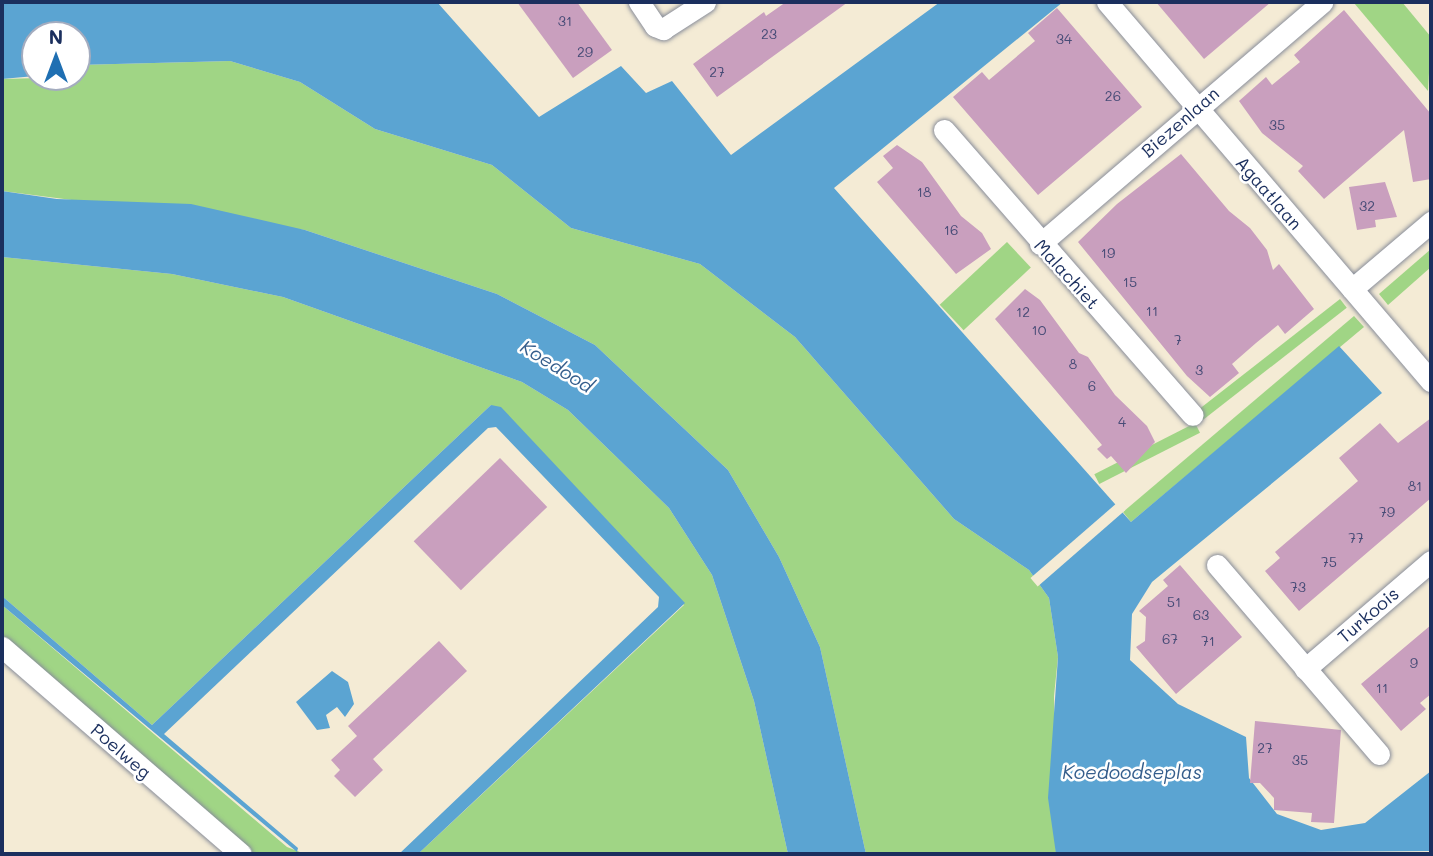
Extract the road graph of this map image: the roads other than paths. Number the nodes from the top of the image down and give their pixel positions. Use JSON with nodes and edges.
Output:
{"nodes":[{"id":1,"x":639,"y":2,"type":"edge"},
{"id":2,"x":705,"y":2,"type":"edge"},
{"id":3,"x":1107,"y":2,"type":"edge"},
{"id":4,"x":1322,"y":2,"type":"edge"},
{"id":5,"x":1195,"y":108,"type":"junction"},
{"id":6,"x":944,"y":130,"type":"dead end"},
{"id":7,"x":1431,"y":222,"type":"edge"},
{"id":8,"x":1040,"y":244,"type":"junction"},
{"id":9,"x":1352,"y":289,"type":"junction"},
{"id":10,"x":1431,"y":382,"type":"edge"},
{"id":11,"x":1193,"y":415,"type":"dead end"},
{"id":12,"x":1431,"y":561,"type":"edge"},
{"id":13,"x":1217,"y":565,"type":"dead end"},
{"id":14,"x":2,"y":647,"type":"edge"},
{"id":15,"x":1305,"y":669,"type":"junction"},
{"id":16,"x":1379,"y":754,"type":"dead end"},
{"id":17,"x":241,"y":854,"type":"edge"}],
"edges":[{"from":1,"to":2,"type":"street"},
{"from":3,"to":5,"type":"street","name":"Agaatlaan"},
{"from":4,"to":5,"type":"street","name":"Biezenlaan"},
{"from":5,"to":8,"type":"street","name":"Biezenlaan"},
{"from":5,"to":9,"type":"street","name":"Agaatlaan"},
{"from":6,"to":8,"type":"street","name":"Malachiet"},
{"from":7,"to":9,"type":"street"},
{"from":8,"to":11,"type":"street","name":"Malachiet"},
{"from":9,"to":10,"type":"street","name":"Agaatlaan"},
{"from":12,"to":15,"type":"street","name":"Turkoois"},
{"from":13,"to":15,"type":"street"},
{"from":14,"to":17,"type":"street","name":"Poelweg"},
{"from":15,"to":16,"type":"street"}]}
